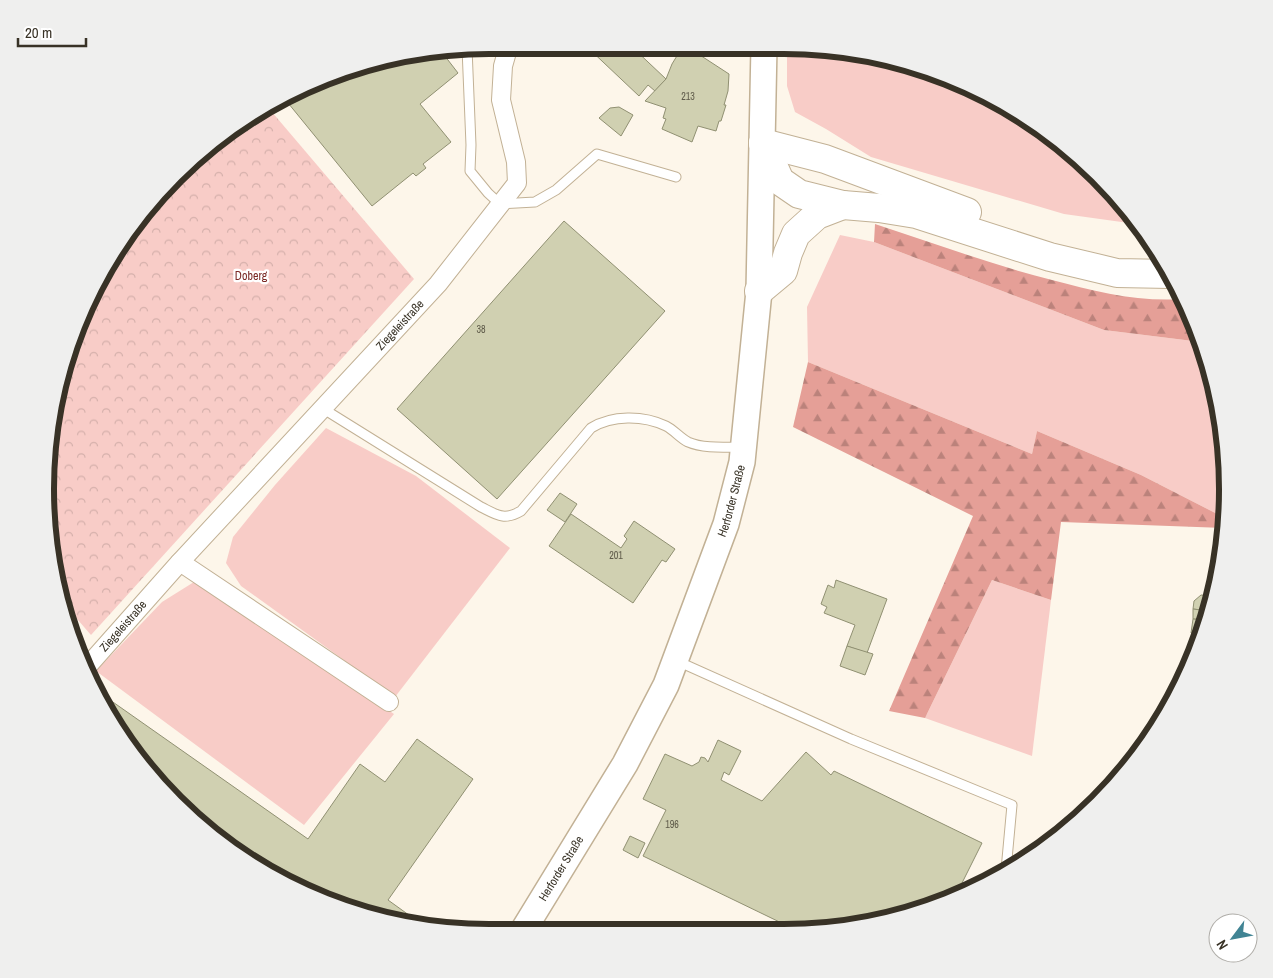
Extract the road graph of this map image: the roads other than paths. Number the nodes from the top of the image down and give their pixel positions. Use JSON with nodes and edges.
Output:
{"nodes":[{"id":1,"x":506,"y":54,"type":"edge"},
{"id":2,"x":764,"y":54,"type":"edge"},
{"id":3,"x":467,"y":55,"type":"edge"},
{"id":4,"x":763,"y":143,"type":"junction"},
{"id":5,"x":676,"y":178,"type":"dead end"},
{"id":6,"x":500,"y":204,"type":"junction"},
{"id":7,"x":843,"y":205,"type":"junction"},
{"id":8,"x":1154,"y":260,"type":"edge"},
{"id":9,"x":1162,"y":274,"type":"edge"},
{"id":10,"x":759,"y":291,"type":"junction"},
{"id":11,"x":322,"y":408,"type":"junction"},
{"id":12,"x":743,"y":447,"type":"junction"},
{"id":13,"x":180,"y":562,"type":"junction"},
{"id":14,"x":675,"y":660,"type":"junction"},
{"id":15,"x":90,"y":663,"type":"edge"},
{"id":16,"x":390,"y":702,"type":"dead end"},
{"id":17,"x":1007,"y":863,"type":"edge"},
{"id":18,"x":529,"y":924,"type":"edge"}],
"edges":[{"from":1,"to":6,"type":"street","name":"Ziegeleistraße"},
{"from":2,"to":4,"type":"main road","name":"Herforder Straße"},
{"from":3,"to":6,"type":"lane"},
{"from":4,"to":7,"type":"highway"},
{"from":4,"to":8,"type":"highway"},
{"from":4,"to":10,"type":"main road","name":"Herforder Straße"},
{"from":5,"to":6,"type":"lane"},
{"from":6,"to":11,"type":"street","name":"Ziegeleistraße"},
{"from":7,"to":9,"type":"highway"},
{"from":7,"to":10,"type":"highway"},
{"from":10,"to":12,"type":"main road","name":"Herforder Straße"},
{"from":11,"to":12,"type":"lane"},
{"from":11,"to":13,"type":"street","name":"Ziegeleistraße"},
{"from":12,"to":14,"type":"main road","name":"Herforder Straße"},
{"from":13,"to":15,"type":"street","name":"Ziegeleistraße"},
{"from":13,"to":16,"type":"street"},
{"from":14,"to":17,"type":"lane"},
{"from":14,"to":18,"type":"main road","name":"Herforder Straße"}]}
